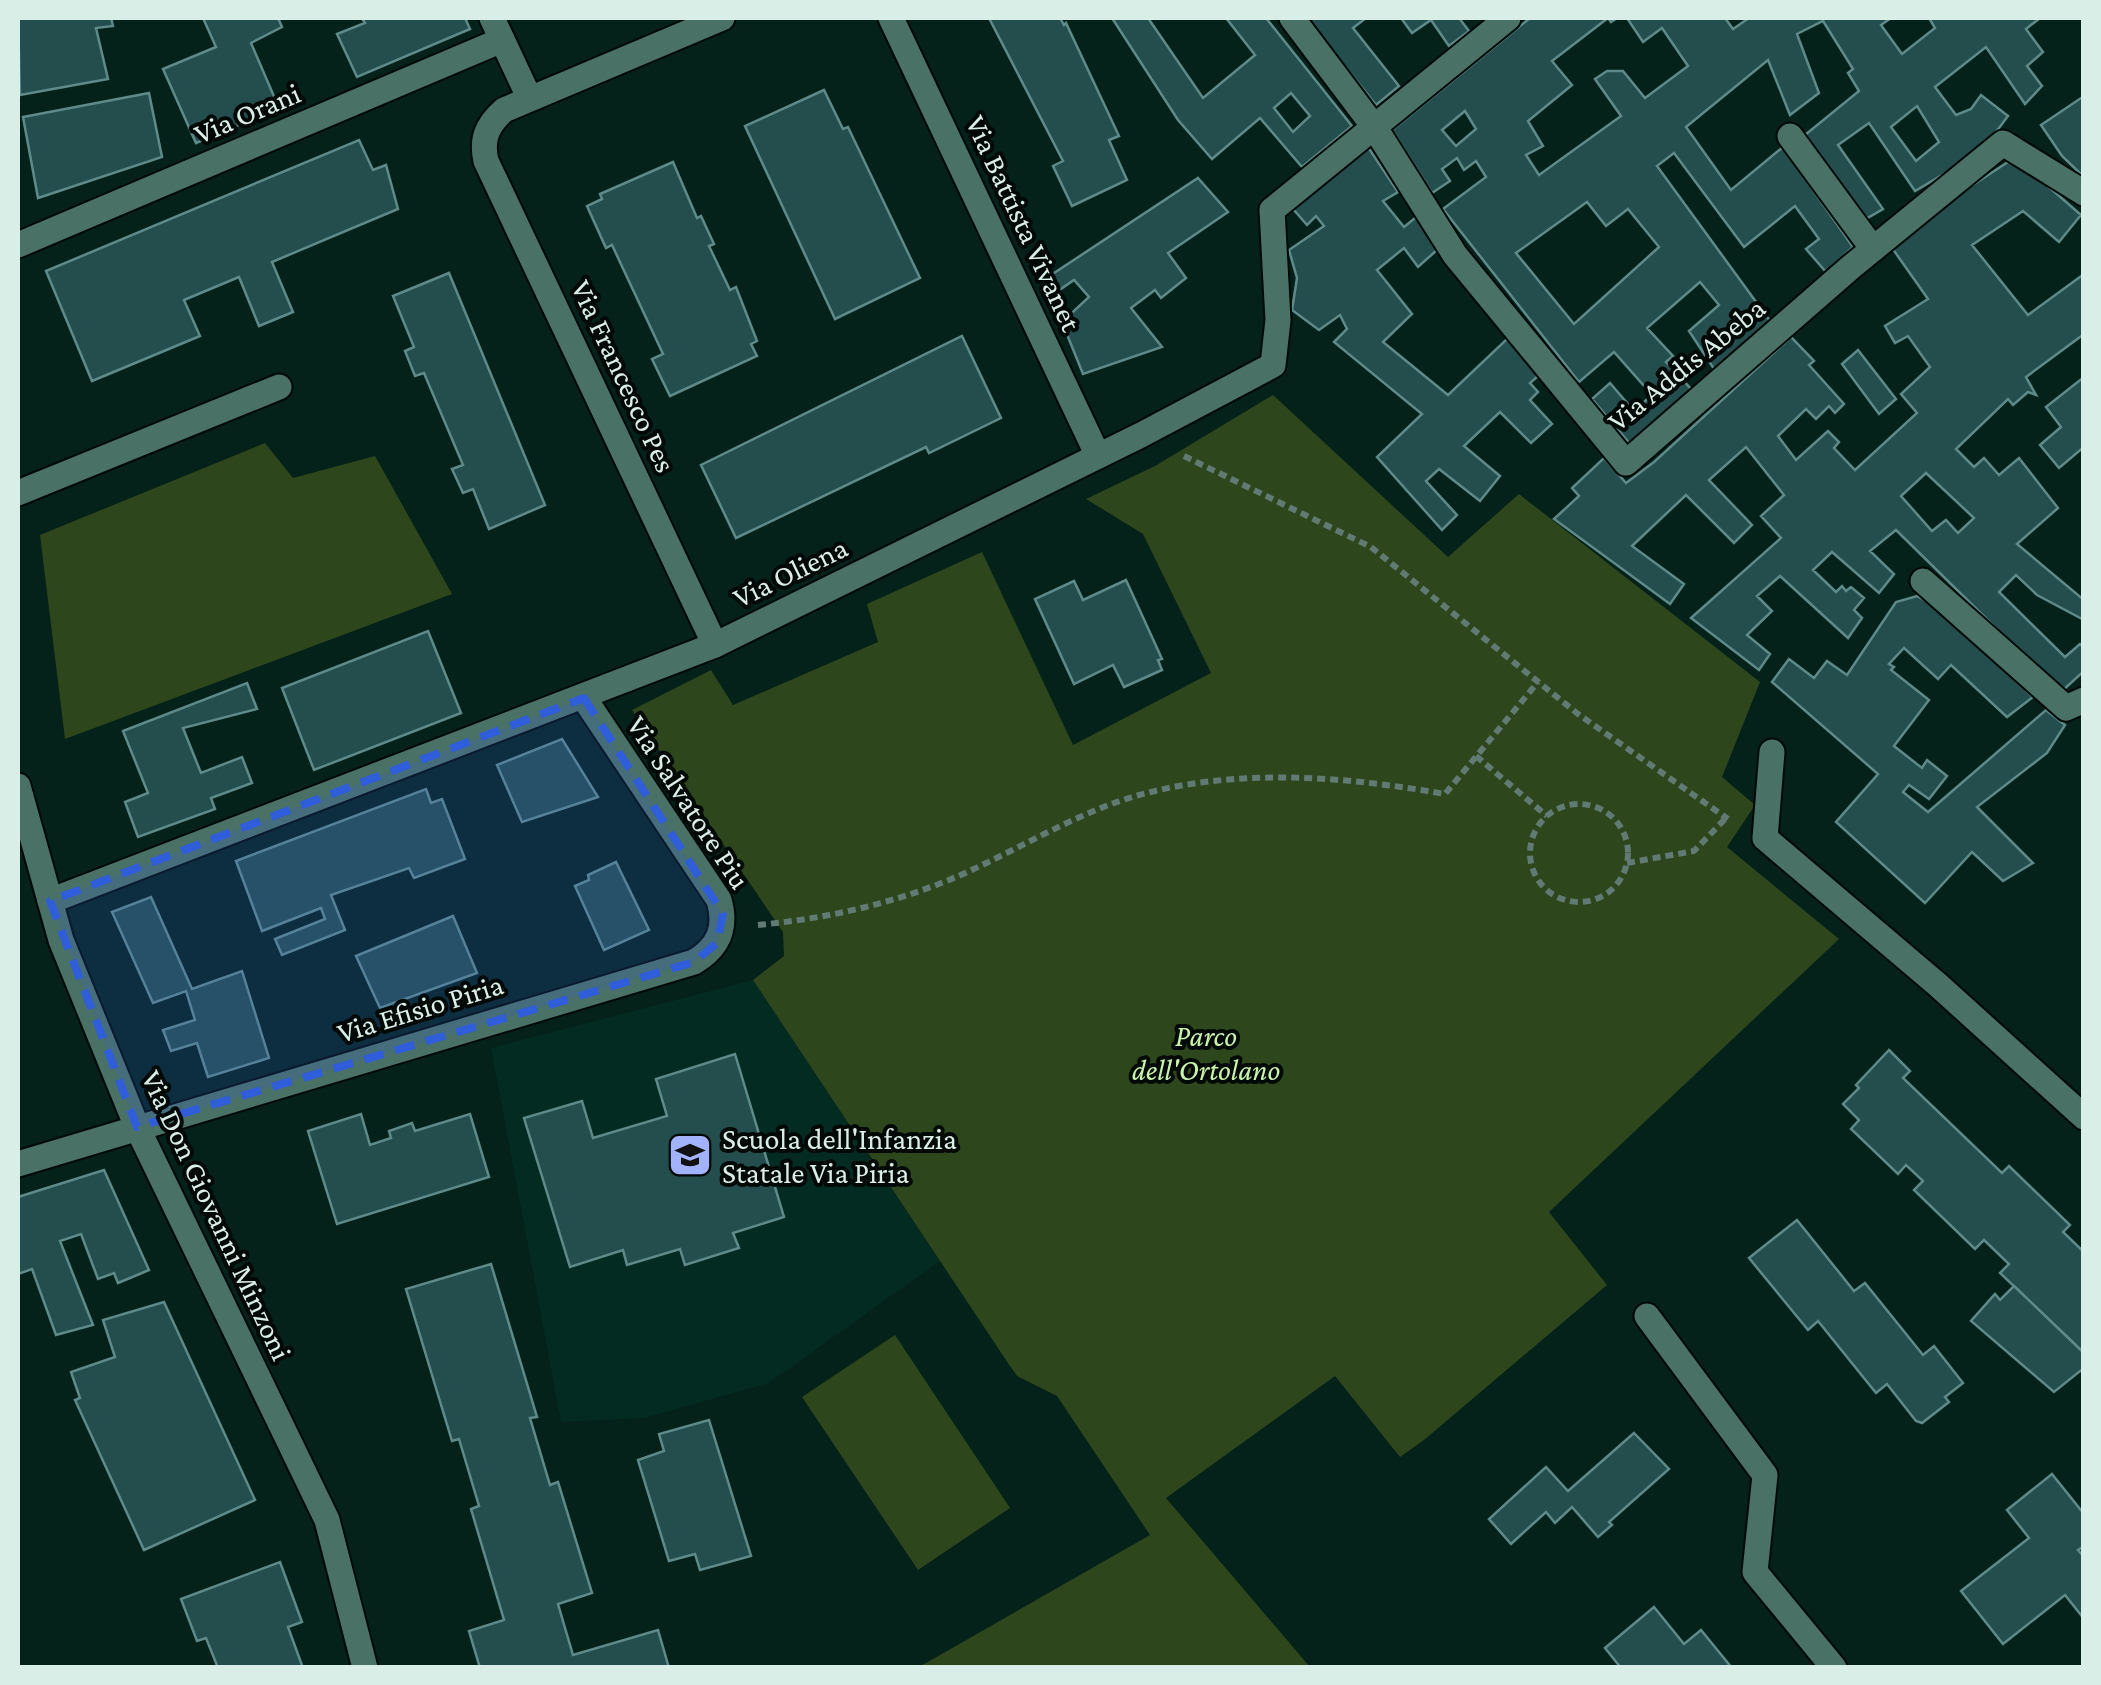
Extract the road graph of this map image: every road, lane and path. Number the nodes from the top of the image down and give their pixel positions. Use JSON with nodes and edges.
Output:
{"nodes":[{"id":1,"x":722,"y":18,"type":"edge"},
{"id":2,"x":891,"y":18,"type":"edge"},
{"id":3,"x":1292,"y":18,"type":"edge"},
{"id":4,"x":1508,"y":18,"type":"edge"},
{"id":5,"x":497,"y":29,"type":"edge"},
{"id":6,"x":529,"y":98,"type":"junction"},
{"id":7,"x":1375,"y":128,"type":"junction"},
{"id":8,"x":1790,"y":136,"type":"dead end"},
{"id":9,"x":2084,"y":193,"type":"edge"},
{"id":10,"x":18,"y":244,"type":"edge"},
{"id":11,"x":1873,"y":249,"type":"junction"},
{"id":12,"x":279,"y":387,"type":"dead end"},
{"id":13,"x":1141,"y":435,"type":"junction"},
{"id":14,"x":1098,"y":456,"type":"junction"},
{"id":15,"x":18,"y":494,"type":"edge"},
{"id":16,"x":1924,"y":582,"type":"dead end"},
{"id":17,"x":715,"y":646,"type":"junction"},
{"id":18,"x":1538,"y":682,"type":"junction"},
{"id":19,"x":584,"y":698,"type":"junction"},
{"id":20,"x":2084,"y":700,"type":"edge"},
{"id":21,"x":1772,"y":752,"type":"dead end"},
{"id":22,"x":1476,"y":756,"type":"junction"},
{"id":23,"x":18,"y":786,"type":"edge"},
{"id":24,"x":1548,"y":816,"type":"junction"},
{"id":25,"x":1726,"y":818,"type":"junction"},
{"id":26,"x":1765,"y":838,"type":"junction"},
{"id":27,"x":1627,"y":863,"type":"junction"},
{"id":28,"x":50,"y":900,"type":"junction"},
{"id":29,"x":719,"y":936,"type":"junction"},
{"id":30,"x":2084,"y":1117,"type":"edge"},
{"id":31,"x":137,"y":1127,"type":"junction"},
{"id":32,"x":18,"y":1164,"type":"edge"},
{"id":33,"x":1647,"y":1316,"type":"dead end"},
{"id":34,"x":366,"y":1668,"type":"edge"},
{"id":35,"x":1834,"y":1668,"type":"edge"}],
"edges":[{"from":1,"to":6,"type":"street"},
{"from":2,"to":14,"type":"street","name":"Via Battista Vivanet"},
{"from":3,"to":7,"type":"street","name":"Via Addis Abeba"},
{"from":4,"to":7,"type":"street"},
{"from":5,"to":6,"type":"street"},
{"from":5,"to":10,"type":"street","name":"Via Orani"},
{"from":6,"to":17,"type":"street","name":"Via Francesco Pes"},
{"from":7,"to":11,"type":"street","name":"Via Addis Abeba"},
{"from":7,"to":13,"type":"street","name":"Via Oliena"},
{"from":8,"to":11,"type":"street"},
{"from":9,"to":11,"type":"street","name":"Via Addis Abeba"},
{"from":12,"to":15,"type":"street"},
{"from":13,"to":14,"type":"street","name":"Via Oliena"},
{"from":13,"to":18,"type":"path"},
{"from":14,"to":17,"type":"street","name":"Via Oliena"},
{"from":16,"to":20,"type":"street"},
{"from":17,"to":19,"type":"street","name":"Via Oliena"},
{"from":18,"to":22,"type":"path"},
{"from":18,"to":25,"type":"path"},
{"from":19,"to":28,"type":"street","name":"Via Oliena"},
{"from":19,"to":29,"type":"street","name":"Via Salvatore Piu"},
{"from":21,"to":26,"type":"street"},
{"from":22,"to":24,"type":"path"},
{"from":22,"to":29,"type":"path"},
{"from":23,"to":28,"type":"street","name":"Via Don Giovanni Minzoni"},
{"from":24,"to":27,"type":"path"},
{"from":24,"to":27,"type":"path"},
{"from":25,"to":26,"type":"path"},
{"from":25,"to":27,"type":"path"},
{"from":26,"to":30,"type":"street"},
{"from":28,"to":31,"type":"street","name":"Via Don Giovanni Minzoni"},
{"from":29,"to":31,"type":"street","name":"Via Efisio Piria"},
{"from":31,"to":32,"type":"street","name":"Via Efisio Piria"},
{"from":31,"to":34,"type":"street","name":"Via Don Giovanni Minzoni"},
{"from":33,"to":35,"type":"street"}]}
